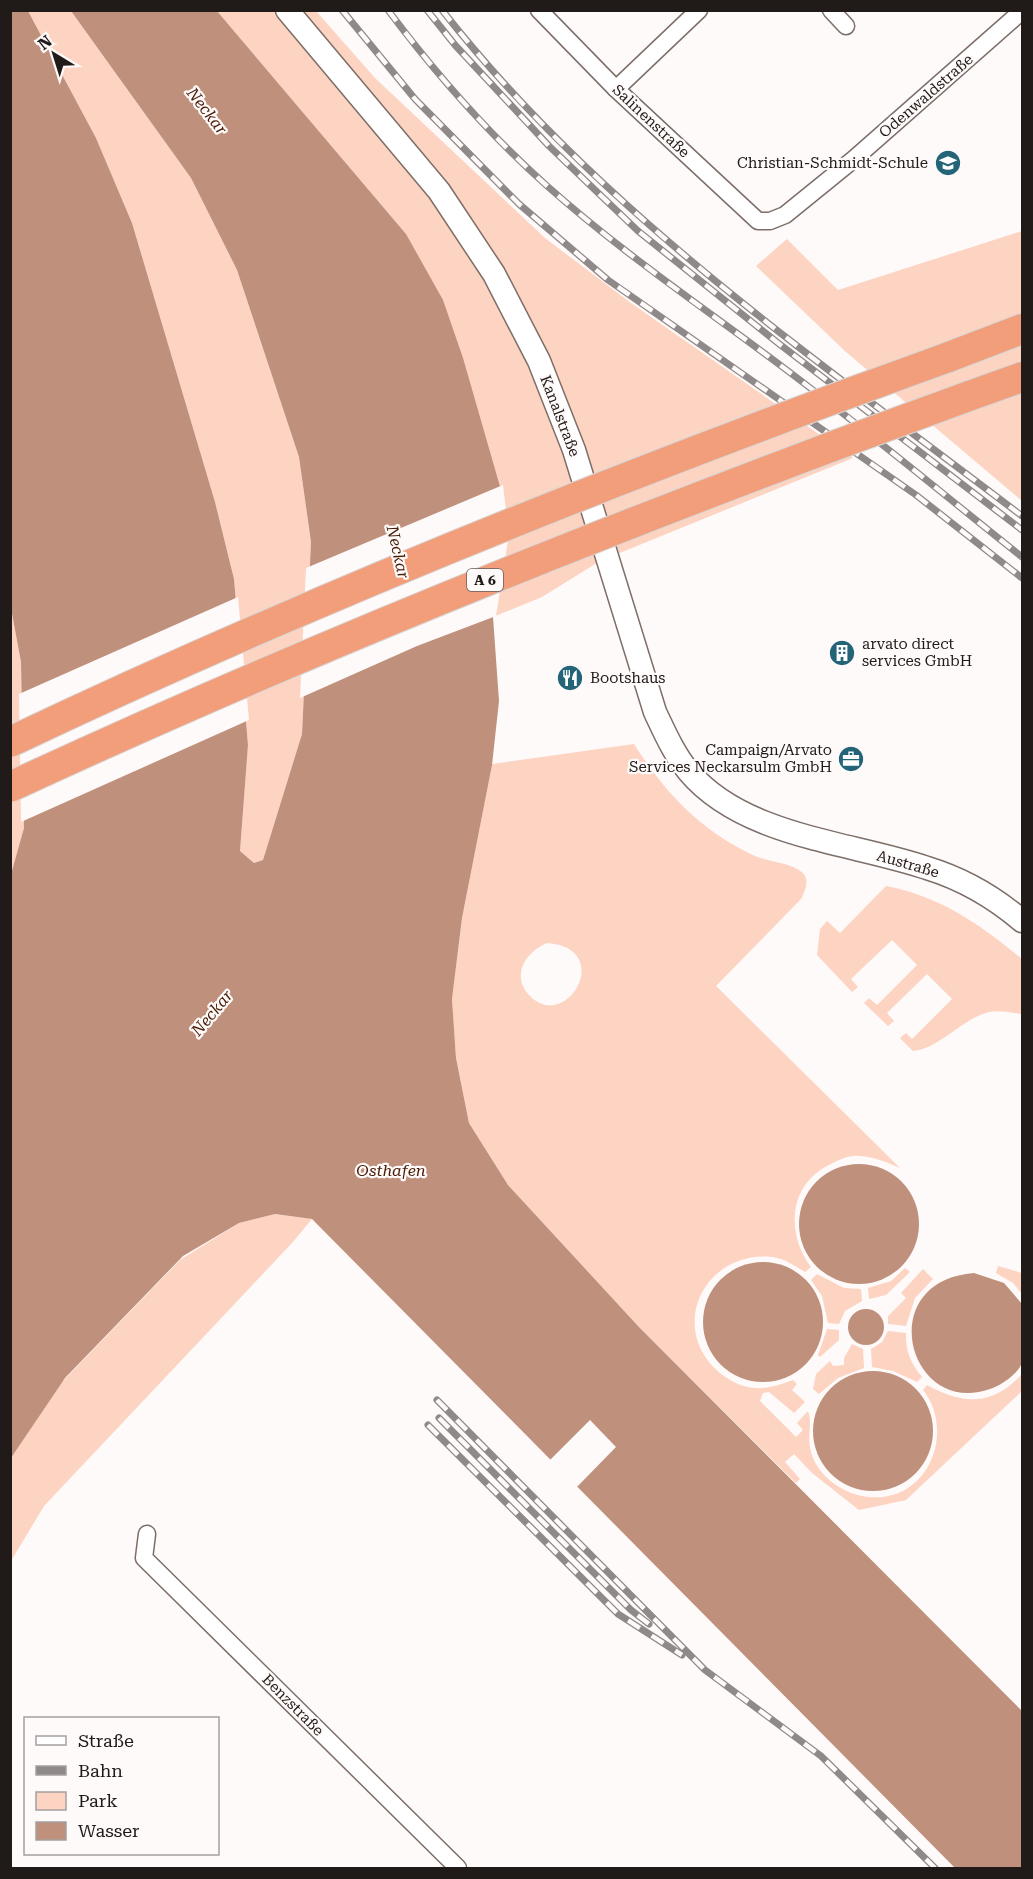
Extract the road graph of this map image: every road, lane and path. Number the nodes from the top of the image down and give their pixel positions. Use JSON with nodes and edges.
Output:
{"nodes":[{"id":1,"x":287,"y":10,"type":"edge"},
{"id":2,"x":539,"y":10,"type":"edge"},
{"id":3,"x":699,"y":10,"type":"edge"},
{"id":4,"x":831,"y":10,"type":"edge"},
{"id":5,"x":1023,"y":11,"type":"edge"},
{"id":6,"x":846,"y":26,"type":"dead end"},
{"id":7,"x":616,"y":89,"type":"junction"},
{"id":8,"x":770,"y":221,"type":"joint"},
{"id":9,"x":1023,"y":329,"type":"edge"},
{"id":10,"x":1023,"y":377,"type":"edge"},
{"id":11,"x":10,"y":742,"type":"edge"},
{"id":12,"x":10,"y":787,"type":"edge"},
{"id":13,"x":784,"y":829,"type":"joint"},
{"id":14,"x":1023,"y":921,"type":"edge"},
{"id":15,"x":147,"y":1534,"type":"dead end"},
{"id":16,"x":458,"y":1869,"type":"edge"}],
"edges":[{"from":1,"to":13,"type":"main road","name":"Kanalstraße"},
{"from":2,"to":7,"type":"street","name":"Salinenstraße"},
{"from":3,"to":7,"type":"street"},
{"from":4,"to":6,"type":"street"},
{"from":5,"to":8,"type":"street","name":"Odenwaldstraße"},
{"from":7,"to":8,"type":"street","name":"Salinenstraße"},
{"from":9,"to":11,"type":"highway","bridge":true},
{"from":10,"to":12,"type":"highway","number":"A 6","bridge":true},
{"from":13,"to":14,"type":"main road","name":"Austraße"},
{"from":15,"to":16,"type":"street","name":"Benzstraße"}]}
